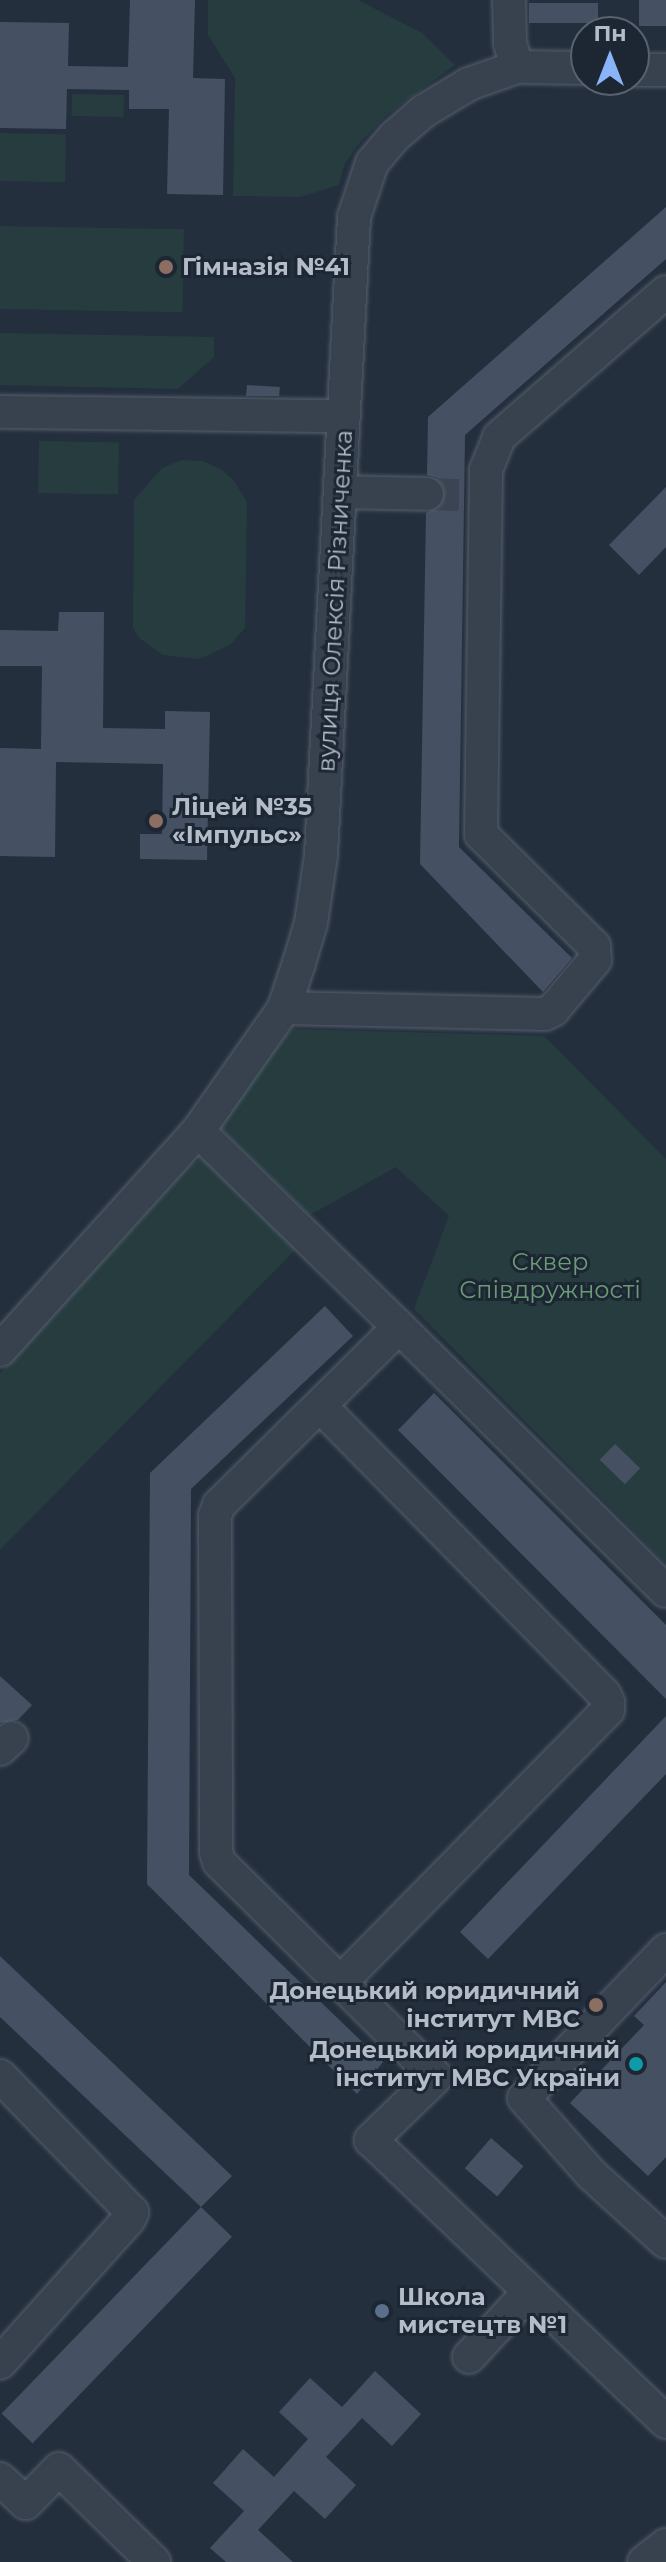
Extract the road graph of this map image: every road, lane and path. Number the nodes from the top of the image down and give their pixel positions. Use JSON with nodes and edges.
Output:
{"nodes":[{"id":1,"x":509,"y":0,"type":"edge"},
{"id":2,"x":517,"y":67,"type":"junction"},
{"id":3,"x":570,"y":68,"type":"edge"},
{"id":4,"x":666,"y":292,"type":"edge"},
{"id":5,"x":0,"y":412,"type":"edge"},
{"id":6,"x":344,"y":416,"type":"junction"},
{"id":7,"x":341,"y":492,"type":"junction"},
{"id":8,"x":427,"y":494,"type":"tunnel mouth"},
{"id":9,"x":284,"y":1008,"type":"junction"},
{"id":10,"x":198,"y":1131,"type":"junction"},
{"id":11,"x":399,"y":1327,"type":"junction"},
{"id":12,"x":0,"y":1350,"type":"edge"},
{"id":13,"x":321,"y":1407,"type":"junction"},
{"id":14,"x":666,"y":1591,"type":"edge"},
{"id":15,"x":666,"y":1950,"type":"edge"},
{"id":16,"x":340,"y":1983,"type":"junction"},
{"id":17,"x":0,"y":2076,"type":"edge"},
{"id":18,"x":666,"y":2242,"type":"edge"},
{"id":19,"x":529,"y":2292,"type":"junction"},
{"id":20,"x":469,"y":2357,"type":"dead end"},
{"id":21,"x":0,"y":2363,"type":"edge"},
{"id":22,"x":665,"y":2420,"type":"edge"},
{"id":23,"x":0,"y":2479,"type":"edge"},
{"id":24,"x":666,"y":2545,"type":"edge"},
{"id":25,"x":154,"y":2562,"type":"edge"},
{"id":26,"x":644,"y":2562,"type":"edge"}],
"edges":[{"from":1,"to":2,"type":"street"},
{"from":2,"to":3,"type":"street"},
{"from":2,"to":6,"type":"street","name":"вулиця Олексія Різниченка"},
{"from":4,"to":9,"type":"street"},
{"from":5,"to":6,"type":"street"},
{"from":6,"to":7,"type":"street","name":"вулиця Олексія Різниченка"},
{"from":7,"to":8,"type":"street"},
{"from":7,"to":9,"type":"street","name":"вулиця Олексія Різниченка"},
{"from":9,"to":10,"type":"street","name":"вулиця Олексія Різниченка"},
{"from":10,"to":11,"type":"street"},
{"from":10,"to":12,"type":"street","name":"вулиця Олексія Різниченка"},
{"from":11,"to":13,"type":"street"},
{"from":11,"to":14,"type":"street"},
{"from":13,"to":16,"type":"street"},
{"from":13,"to":16,"type":"street"},
{"from":15,"to":18,"type":"street"},
{"from":16,"to":19,"type":"street"},
{"from":17,"to":21,"type":"street"},
{"from":19,"to":20,"type":"street"},
{"from":19,"to":22,"type":"street"},
{"from":23,"to":25,"type":"street"},
{"from":24,"to":26,"type":"street"}]}
